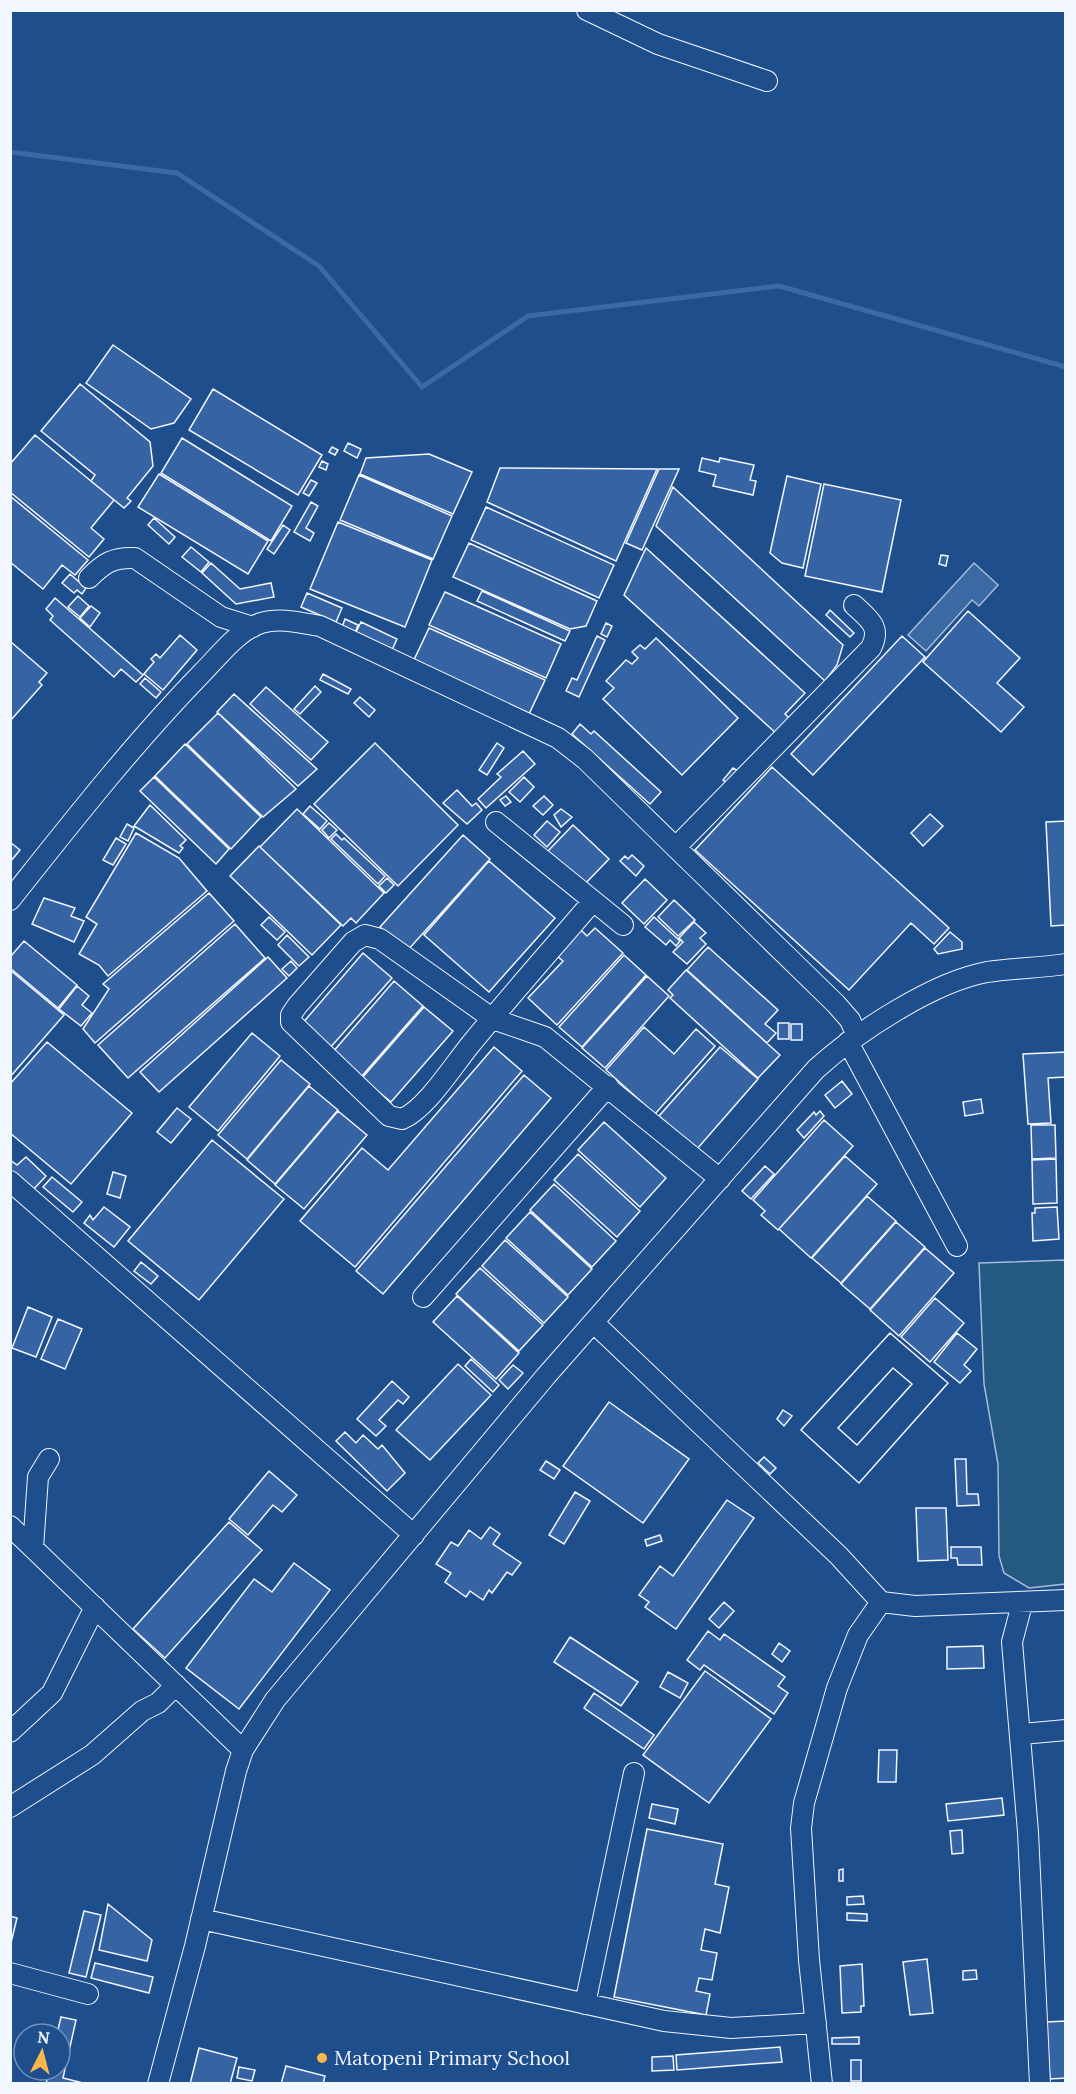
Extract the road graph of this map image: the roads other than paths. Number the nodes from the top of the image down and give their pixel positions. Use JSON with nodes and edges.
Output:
{"nodes":[{"id":1,"x":587,"y":10,"type":"edge"},
{"id":2,"x":767,"y":81,"type":"dead end"},
{"id":3,"x":88,"y":578,"type":"dead end"},
{"id":4,"x":854,"y":605,"type":"dead end"},
{"id":5,"x":253,"y":627,"type":"junction"},
{"id":6,"x":496,"y":822,"type":"dead end"},
{"id":7,"x":676,"y":848,"type":"junction"},
{"id":8,"x":10,"y":900,"type":"edge"},
{"id":9,"x":593,"y":901,"type":"junction"},
{"id":10,"x":623,"y":925,"type":"dead end"},
{"id":11,"x":1065,"y":964,"type":"edge"},
{"id":12,"x":493,"y":1019,"type":"junction"},
{"id":13,"x":853,"y":1039,"type":"junction"},
{"id":14,"x":608,"y":1086,"type":"junction"},
{"id":15,"x":720,"y":1179,"type":"junction"},
{"id":16,"x":10,"y":1180,"type":"edge"},
{"id":17,"x":957,"y":1246,"type":"dead end"},
{"id":18,"x":423,"y":1297,"type":"dead end"},
{"id":19,"x":594,"y":1323,"type":"junction"},
{"id":20,"x":49,"y":1459,"type":"dead end"},
{"id":21,"x":10,"y":1526,"type":"edge"},
{"id":22,"x":414,"y":1535,"type":"junction"},
{"id":23,"x":33,"y":1548,"type":"junction"},
{"id":24,"x":1065,"y":1600,"type":"edge"},
{"id":25,"x":881,"y":1602,"type":"junction"},
{"id":26,"x":1022,"y":1604,"type":"junction"},
{"id":27,"x":95,"y":1607,"type":"junction"},
{"id":28,"x":176,"y":1685,"type":"junction"},
{"id":29,"x":1065,"y":1730,"type":"edge"},
{"id":30,"x":10,"y":1732,"type":"edge"},
{"id":31,"x":1022,"y":1734,"type":"junction"},
{"id":32,"x":243,"y":1750,"type":"junction"},
{"id":33,"x":634,"y":1773,"type":"dead end"},
{"id":34,"x":10,"y":1807,"type":"edge"},
{"id":35,"x":201,"y":1919,"type":"junction"},
{"id":36,"x":10,"y":1972,"type":"edge"},
{"id":37,"x":88,"y":1994,"type":"dead end"},
{"id":38,"x":585,"y":2004,"type":"junction"},
{"id":39,"x":816,"y":2023,"type":"junction"},
{"id":40,"x":158,"y":2084,"type":"edge"},
{"id":41,"x":822,"y":2084,"type":"edge"},
{"id":42,"x":1040,"y":2084,"type":"edge"}],
"edges":[{"from":1,"to":2,"type":"street"},
{"from":3,"to":5,"type":"street"},
{"from":4,"to":7,"type":"street"},
{"from":5,"to":7,"type":"street"},
{"from":5,"to":8,"type":"street"},
{"from":6,"to":9,"type":"street"},
{"from":7,"to":13,"type":"street"},
{"from":9,"to":10,"type":"street"},
{"from":9,"to":12,"type":"street"},
{"from":11,"to":13,"type":"street"},
{"from":12,"to":12,"type":"street"},
{"from":12,"to":14,"type":"street"},
{"from":13,"to":15,"type":"street"},
{"from":13,"to":17,"type":"street"},
{"from":14,"to":15,"type":"street"},
{"from":14,"to":18,"type":"street"},
{"from":15,"to":19,"type":"street"},
{"from":16,"to":22,"type":"street"},
{"from":19,"to":22,"type":"street"},
{"from":19,"to":25,"type":"street"},
{"from":20,"to":23,"type":"street"},
{"from":21,"to":23,"type":"street"},
{"from":22,"to":32,"type":"street"},
{"from":23,"to":27,"type":"street"},
{"from":24,"to":26,"type":"street"},
{"from":25,"to":26,"type":"street"},
{"from":25,"to":39,"type":"street"},
{"from":26,"to":31,"type":"street"},
{"from":27,"to":28,"type":"street"},
{"from":27,"to":30,"type":"street"},
{"from":28,"to":32,"type":"street"},
{"from":28,"to":34,"type":"street"},
{"from":29,"to":31,"type":"street"},
{"from":31,"to":42,"type":"street"},
{"from":32,"to":35,"type":"street"},
{"from":33,"to":38,"type":"street"},
{"from":35,"to":38,"type":"street"},
{"from":35,"to":40,"type":"street"},
{"from":36,"to":37,"type":"street"},
{"from":38,"to":39,"type":"street"},
{"from":39,"to":41,"type":"street"}]}
